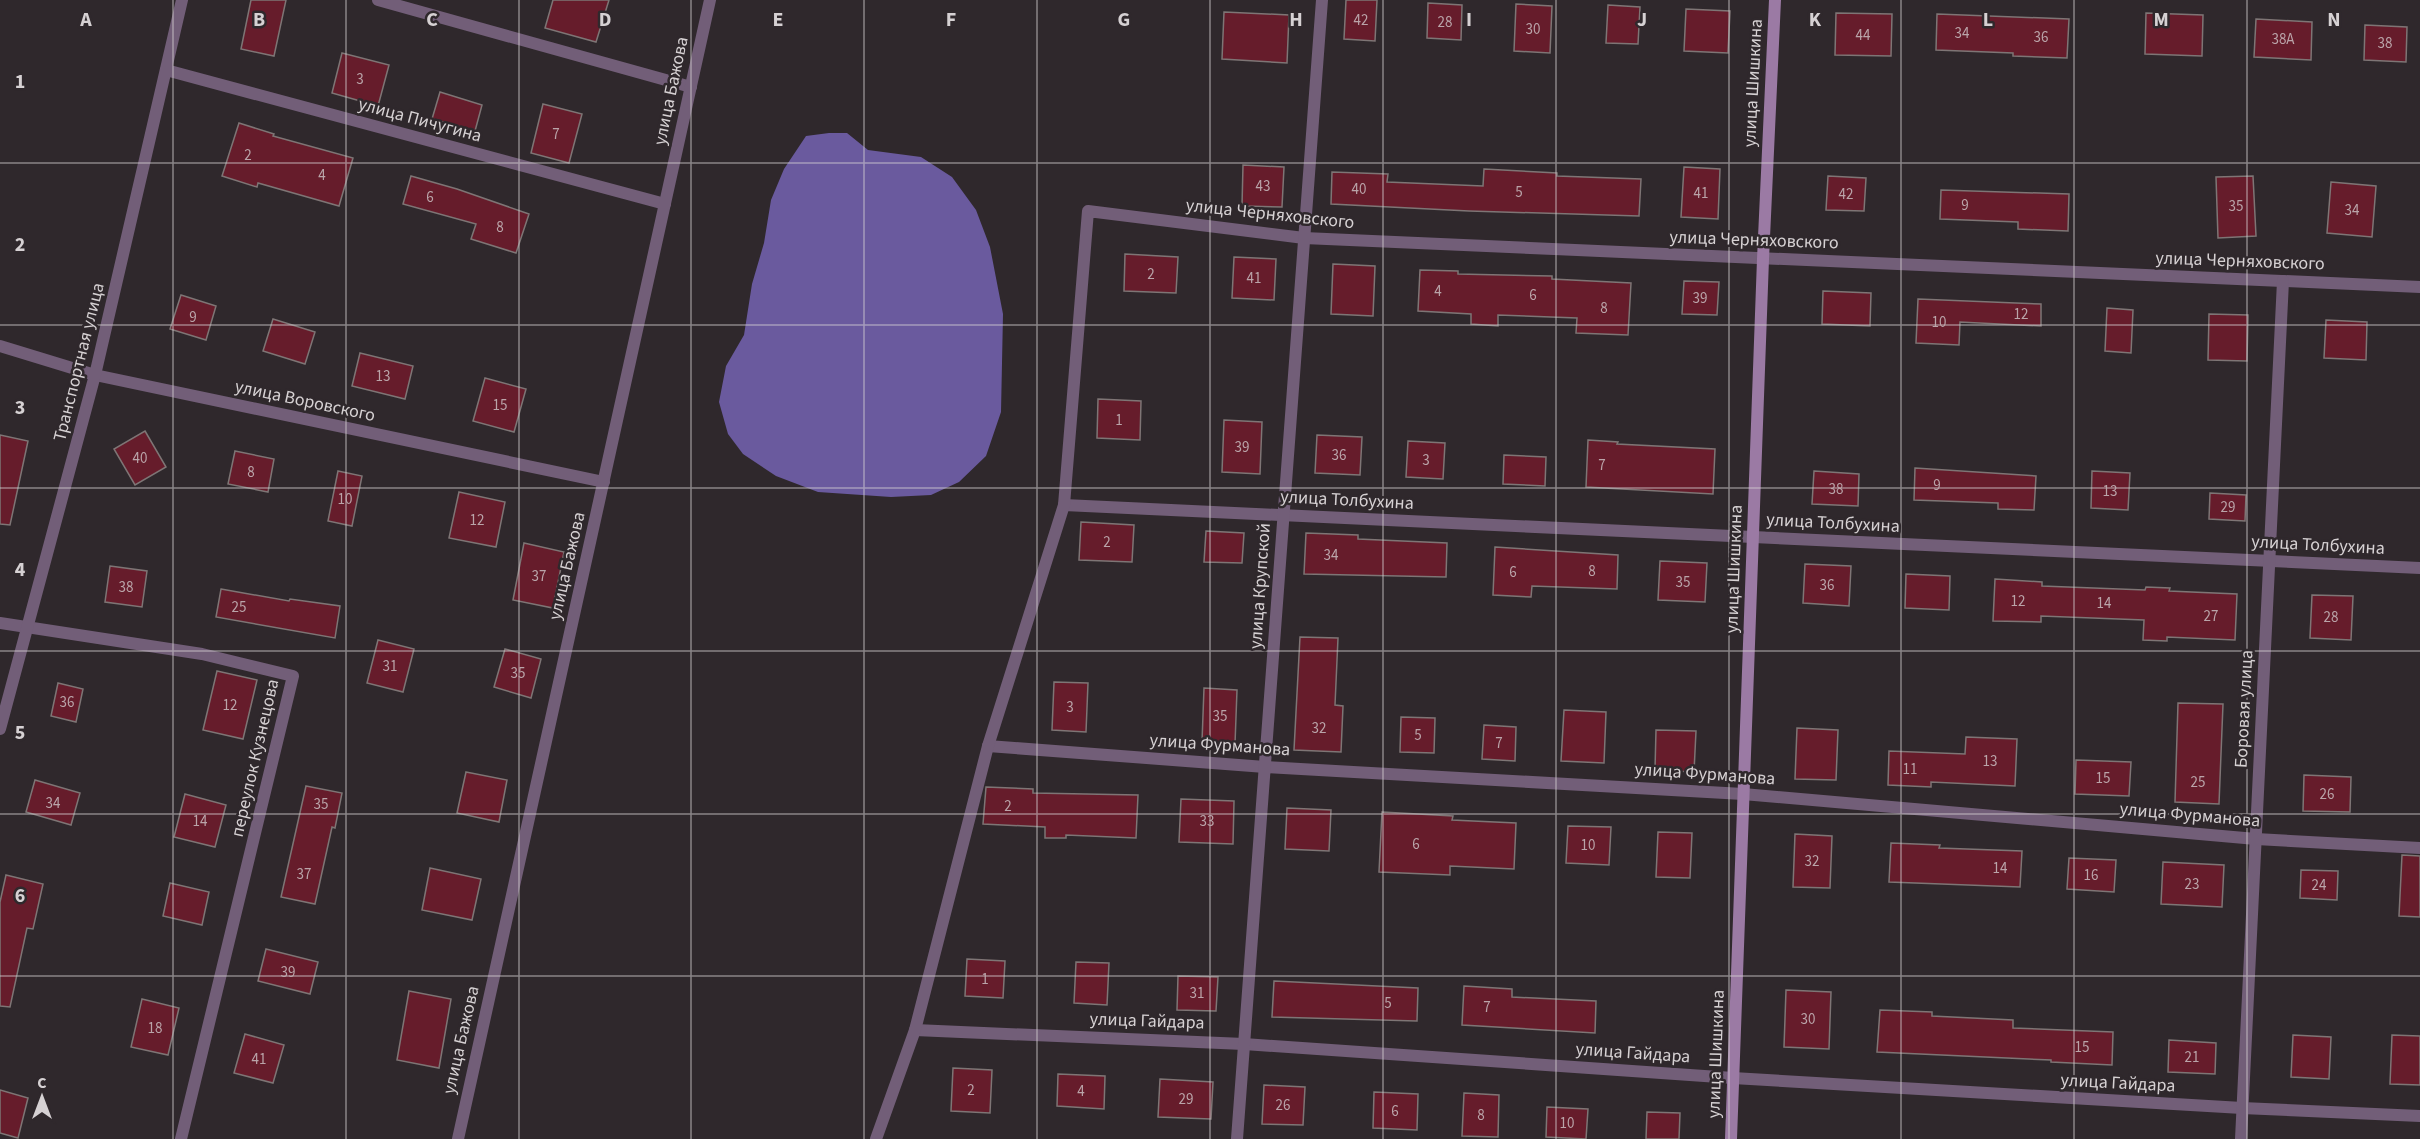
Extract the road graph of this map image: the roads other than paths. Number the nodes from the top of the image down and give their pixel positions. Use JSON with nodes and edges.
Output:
{"nodes":[{"id":1,"x":182,"y":0,"type":"edge"},
{"id":2,"x":378,"y":0,"type":"edge"},
{"id":3,"x":710,"y":0,"type":"edge"},
{"id":4,"x":1322,"y":0,"type":"edge"},
{"id":5,"x":1775,"y":0,"type":"edge"},
{"id":6,"x":166,"y":70,"type":"junction"},
{"id":7,"x":691,"y":87,"type":"junction"},
{"id":8,"x":665,"y":204,"type":"junction"},
{"id":9,"x":1304,"y":238,"type":"junction"},
{"id":10,"x":1763,"y":259,"type":"junction"},
{"id":11,"x":2283,"y":281,"type":"junction"},
{"id":12,"x":2420,"y":287,"type":"edge"},
{"id":13,"x":0,"y":346,"type":"edge"},
{"id":14,"x":95,"y":375,"type":"junction"},
{"id":15,"x":604,"y":482,"type":"junction"},
{"id":16,"x":1064,"y":505,"type":"junction"},
{"id":17,"x":1283,"y":515,"type":"junction"},
{"id":18,"x":1753,"y":537,"type":"junction"},
{"id":19,"x":2269,"y":561,"type":"junction"},
{"id":20,"x":2420,"y":568,"type":"edge"},
{"id":21,"x":0,"y":624,"type":"edge"},
{"id":22,"x":27,"y":629,"type":"junction"},
{"id":23,"x":0,"y":729,"type":"edge"},
{"id":24,"x":988,"y":747,"type":"junction"},
{"id":25,"x":1265,"y":767,"type":"junction"},
{"id":26,"x":1743,"y":794,"type":"junction"},
{"id":27,"x":2256,"y":839,"type":"junction"},
{"id":28,"x":2420,"y":848,"type":"edge"},
{"id":29,"x":915,"y":1030,"type":"junction"},
{"id":30,"x":1244,"y":1044,"type":"junction"},
{"id":31,"x":1733,"y":1078,"type":"junction"},
{"id":32,"x":2242,"y":1108,"type":"junction"},
{"id":33,"x":2420,"y":1116,"type":"edge"},
{"id":34,"x":181,"y":1139,"type":"edge"},
{"id":35,"x":458,"y":1139,"type":"edge"},
{"id":36,"x":876,"y":1139,"type":"edge"},
{"id":37,"x":1237,"y":1139,"type":"edge"},
{"id":38,"x":1731,"y":1139,"type":"edge"},
{"id":39,"x":2241,"y":1139,"type":"edge"}],
"edges":[{"from":1,"to":6,"type":"street","name":"Транспортная улица"},
{"from":2,"to":7,"type":"street"},
{"from":3,"to":7,"type":"street","name":"улица Бажова"},
{"from":4,"to":9,"type":"street","name":"улица Крупской"},
{"from":5,"to":10,"type":"street","name":"улица Шишкина"},
{"from":6,"to":8,"type":"street","name":"улица Пичугина"},
{"from":6,"to":14,"type":"street","name":"Транспортная улица"},
{"from":7,"to":8,"type":"street","name":"улица Бажова"},
{"from":8,"to":15,"type":"street","name":"улица Бажова"},
{"from":9,"to":10,"type":"street","name":"улица Черняховского"},
{"from":9,"to":16,"type":"street","name":"улица Черняховского"},
{"from":9,"to":17,"type":"street","name":"улица Крупской"},
{"from":10,"to":11,"type":"street","name":"улица Черняховского"},
{"from":10,"to":18,"type":"street","name":"улица Шишкина"},
{"from":11,"to":12,"type":"street","name":"улица Черняховского"},
{"from":11,"to":19,"type":"street","name":"Боровая улица"},
{"from":13,"to":14,"type":"street","name":"улица Воровского"},
{"from":14,"to":15,"type":"street","name":"улица Воровского"},
{"from":14,"to":22,"type":"street","name":"Транспортная улица"},
{"from":15,"to":35,"type":"street","name":"улица Бажова"},
{"from":16,"to":17,"type":"street","name":"улица Толбухина"},
{"from":16,"to":24,"type":"street"},
{"from":17,"to":18,"type":"street","name":"улица Толбухина"},
{"from":17,"to":25,"type":"street","name":"улица Крупской"},
{"from":18,"to":19,"type":"street","name":"улица Толбухина"},
{"from":18,"to":26,"type":"street","name":"улица Шишкина"},
{"from":19,"to":20,"type":"street","name":"улица Толбухина"},
{"from":19,"to":27,"type":"street","name":"Боровая улица"},
{"from":21,"to":22,"type":"street","name":"переулок Кузнецова"},
{"from":22,"to":23,"type":"street","name":"Транспортная улица"},
{"from":22,"to":34,"type":"street","name":"переулок Кузнецова"},
{"from":24,"to":25,"type":"street","name":"улица Фурманова"},
{"from":24,"to":29,"type":"street"},
{"from":25,"to":26,"type":"street","name":"улица Фурманова"},
{"from":25,"to":30,"type":"street","name":"улица Крупской"},
{"from":26,"to":27,"type":"street","name":"улица Фурманова"},
{"from":26,"to":31,"type":"street","name":"улица Шишкина"},
{"from":27,"to":28,"type":"street","name":"улица Фурманова"},
{"from":27,"to":32,"type":"street","name":"Боровая улица"},
{"from":29,"to":30,"type":"street","name":"улица Гайдара"},
{"from":29,"to":36,"type":"street"},
{"from":30,"to":31,"type":"street","name":"улица Гайдара"},
{"from":30,"to":37,"type":"street","name":"улица Крупской"},
{"from":31,"to":32,"type":"street","name":"улица Гайдара"},
{"from":31,"to":38,"type":"street","name":"улица Шишкина"},
{"from":32,"to":33,"type":"street","name":"улица Гайдара"},
{"from":32,"to":39,"type":"street","name":"Боровая улица"}]}
